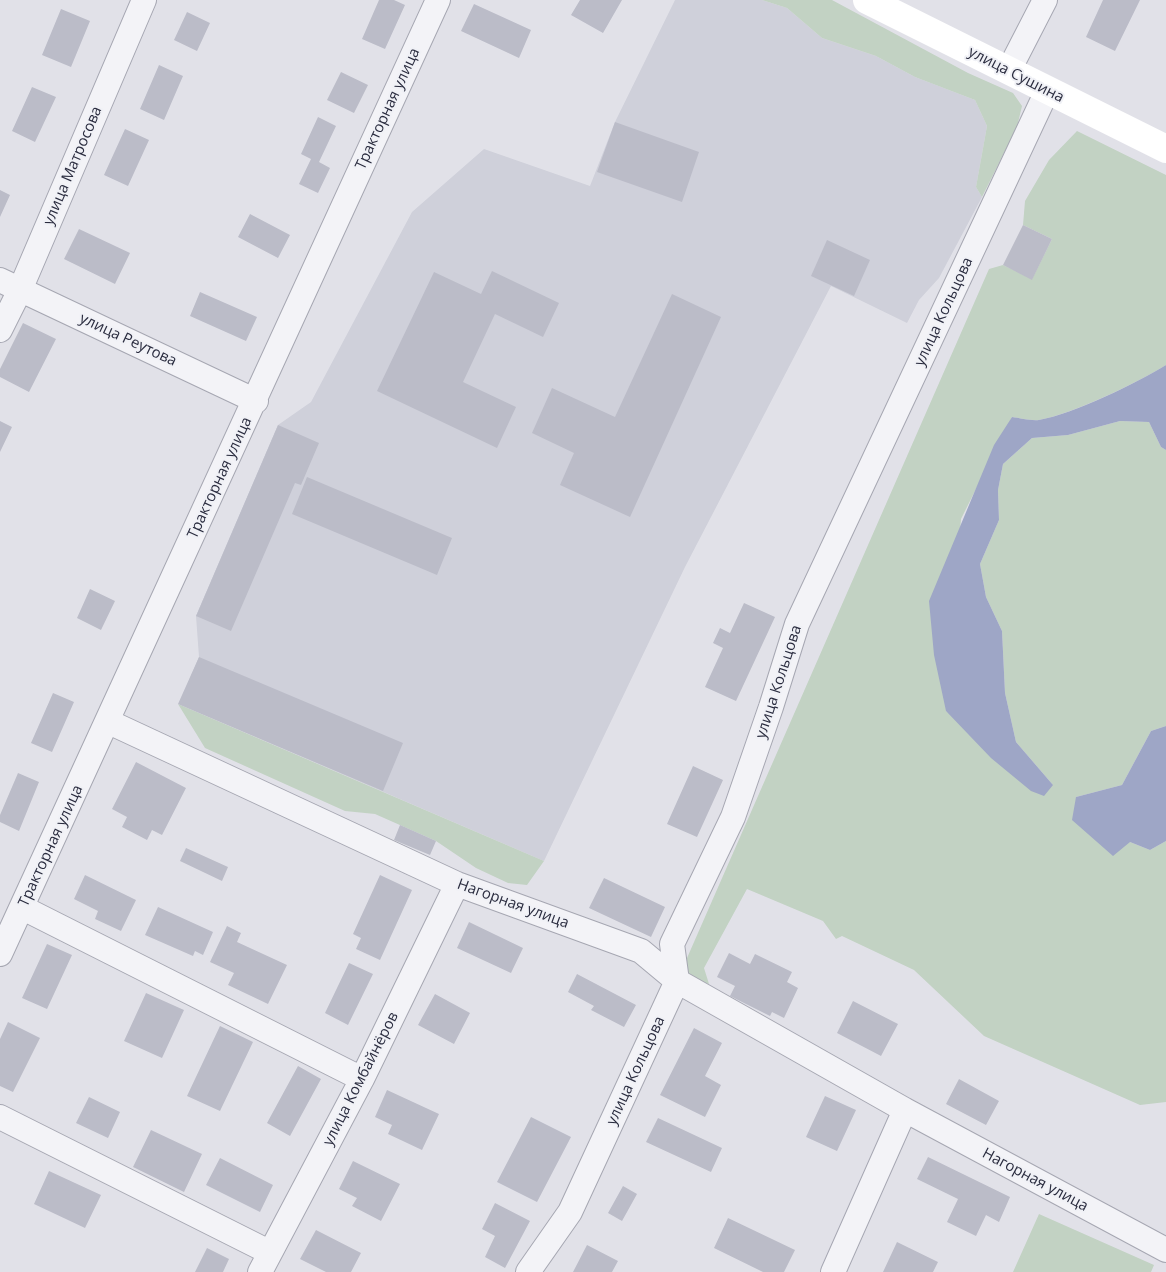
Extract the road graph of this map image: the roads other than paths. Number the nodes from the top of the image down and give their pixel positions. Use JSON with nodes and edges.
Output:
{"nodes":[{"id":1,"x":144,"y":0,"type":"edge"},
{"id":2,"x":438,"y":0,"type":"edge"},
{"id":3,"x":867,"y":0,"type":"edge"},
{"id":4,"x":1045,"y":0,"type":"edge"},
{"id":5,"x":1009,"y":70,"type":"junction"},
{"id":6,"x":1047,"y":91,"type":"junction"},
{"id":7,"x":1166,"y":149,"type":"edge"},
{"id":8,"x":10,"y":285,"type":"edge"},
{"id":9,"x":0,"y":330,"type":"edge"},
{"id":10,"x":256,"y":400,"type":"junction"},
{"id":11,"x":108,"y":722,"type":"junction"},
{"id":12,"x":457,"y":884,"type":"junction"},
{"id":13,"x":23,"y":908,"type":"junction"},
{"id":14,"x":0,"y":954,"type":"edge"},
{"id":15,"x":677,"y":981,"type":"junction"},
{"id":16,"x":362,"y":1079,"type":"junction"},
{"id":17,"x":905,"y":1110,"type":"junction"},
{"id":18,"x":0,"y":1117,"type":"edge"},
{"id":19,"x":1166,"y":1250,"type":"edge"},
{"id":20,"x":265,"y":1262,"type":"edge"},
{"id":21,"x":528,"y":1272,"type":"edge"},
{"id":22,"x":833,"y":1272,"type":"edge"}],
"edges":[{"from":1,"to":8,"type":"street","name":"улица Матросова"},
{"from":2,"to":10,"type":"street","name":"Тракторная улица"},
{"from":3,"to":5,"type":"street","name":"улица Сушина"},
{"from":4,"to":5,"type":"street"},
{"from":5,"to":6,"type":"street","name":"улица Сушина"},
{"from":6,"to":7,"type":"street","name":"улица Сушина"},
{"from":6,"to":15,"type":"street","name":"улица Кольцова"},
{"from":8,"to":9,"type":"street","name":"улица Матросова"},
{"from":8,"to":10,"type":"street","name":"улица Реутова"},
{"from":10,"to":11,"type":"street","name":"Тракторная улица"},
{"from":11,"to":12,"type":"street","name":"Нагорная улица"},
{"from":11,"to":13,"type":"street","name":"Тракторная улица"},
{"from":12,"to":15,"type":"street","name":"Нагорная улица"},
{"from":12,"to":16,"type":"street","name":"улица Комбайнёров"},
{"from":13,"to":14,"type":"street","name":"Тракторная улица"},
{"from":13,"to":16,"type":"street"},
{"from":15,"to":17,"type":"street","name":"Нагорная улица"},
{"from":15,"to":21,"type":"street","name":"улица Кольцова"},
{"from":16,"to":20,"type":"street","name":"улица Комбайнёров"},
{"from":17,"to":19,"type":"street","name":"Нагорная улица"},
{"from":17,"to":22,"type":"street"},
{"from":18,"to":20,"type":"street"}]}
